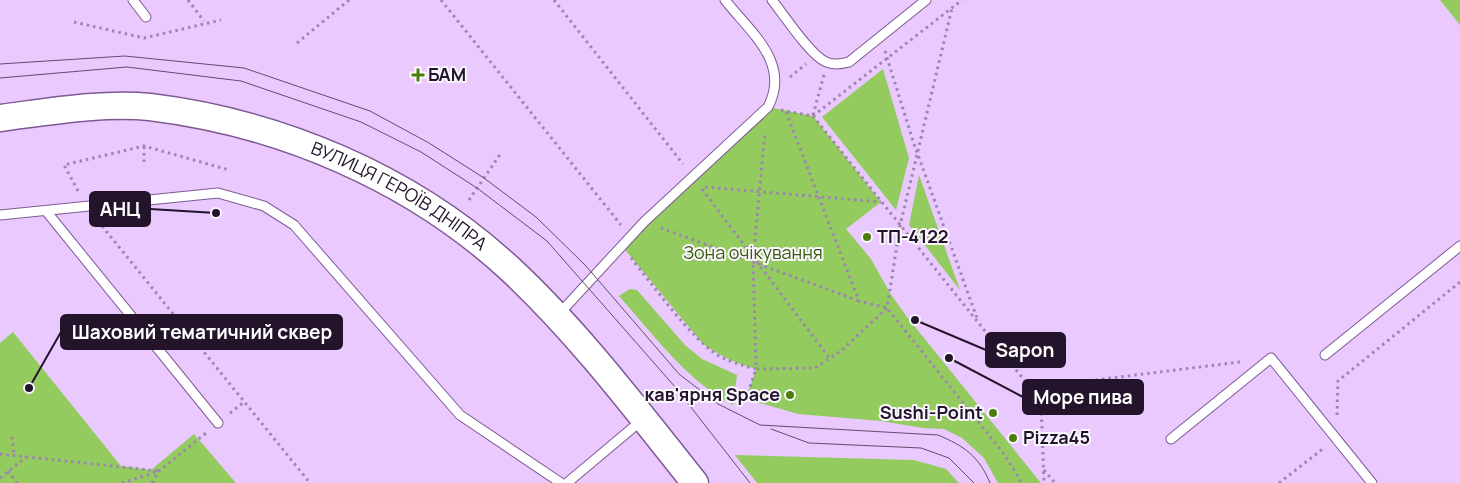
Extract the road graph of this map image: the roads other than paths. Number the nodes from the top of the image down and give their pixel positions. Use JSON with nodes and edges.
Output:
{"nodes":[{"id":1,"x":132,"y":0,"type":"edge"},
{"id":2,"x":725,"y":0,"type":"edge"},
{"id":3,"x":772,"y":0,"type":"edge"},
{"id":4,"x":926,"y":0,"type":"edge"},
{"id":5,"x":146,"y":17,"type":"dead end"},
{"id":6,"x":0,"y":118,"type":"edge"},
{"id":7,"x":46,"y":211,"type":"junction"},
{"id":8,"x":0,"y":215,"type":"edge"},
{"id":9,"x":1460,"y":246,"type":"edge"},
{"id":10,"x":557,"y":316,"type":"junction"},
{"id":11,"x":1325,"y":355,"type":"dead end"},
{"id":12,"x":644,"y":418,"type":"junction"},
{"id":13,"x":218,"y":423,"type":"dead end"},
{"id":14,"x":1171,"y":439,"type":"dead end"},
{"id":15,"x":561,"y":483,"type":"edge"},
{"id":16,"x":567,"y":483,"type":"edge"},
{"id":17,"x":695,"y":483,"type":"edge"},
{"id":18,"x":1372,"y":483,"type":"edge"}],
"edges":[{"from":1,"to":5,"type":"lane"},
{"from":2,"to":10,"type":"lane"},
{"from":3,"to":4,"type":"lane"},
{"from":6,"to":10,"type":"main road","name":"ВУЛИЦЯ ГЕРОЇВ ДНІПРА"},
{"from":7,"to":8,"type":"lane"},
{"from":7,"to":13,"type":"lane"},
{"from":7,"to":15,"type":"lane"},
{"from":9,"to":11,"type":"lane"},
{"from":10,"to":12,"type":"main road","name":"ВУЛИЦЯ ГЕРОЇВ ДНІПРА"},
{"from":12,"to":16,"type":"lane"},
{"from":12,"to":17,"type":"main road","name":"ВУЛИЦЯ ГЕРОЇВ ДНІПРА"},
{"from":14,"to":18,"type":"lane"}]}
